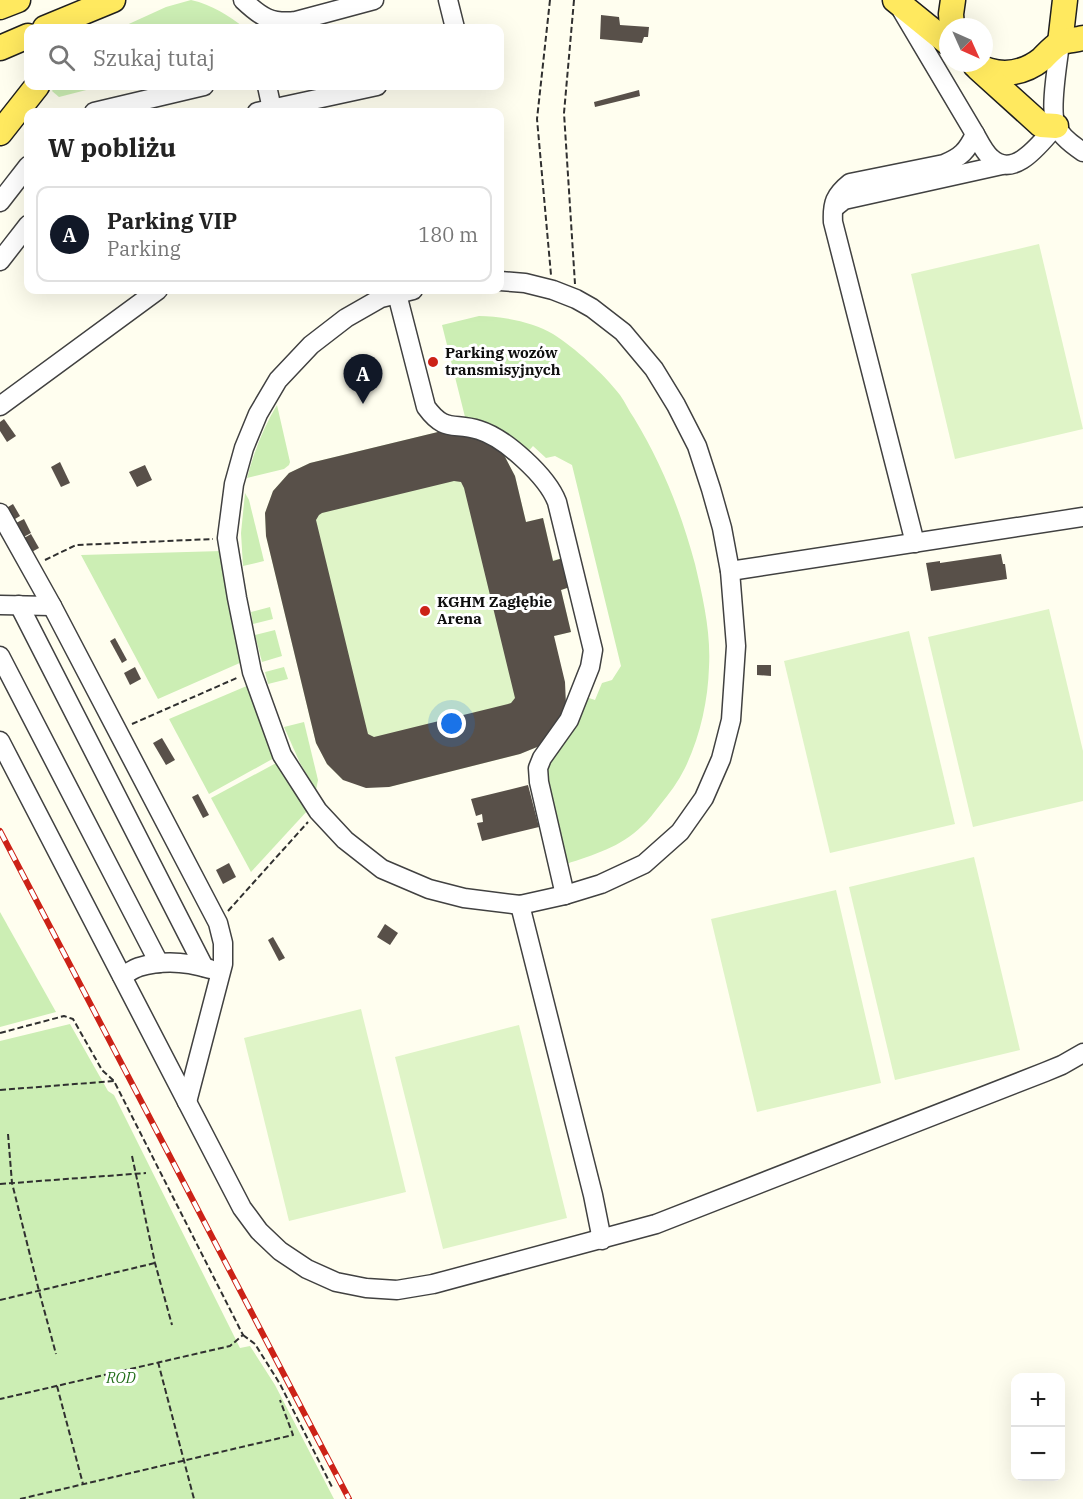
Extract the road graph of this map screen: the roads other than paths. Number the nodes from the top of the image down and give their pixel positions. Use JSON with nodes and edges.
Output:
{"nodes":[{"id":1,"x":18,"y":0,"type":"edge"},
{"id":2,"x":113,"y":0,"type":"edge"},
{"id":3,"x":128,"y":0,"type":"edge"},
{"id":4,"x":243,"y":0,"type":"edge"},
{"id":5,"x":374,"y":0,"type":"edge"},
{"id":6,"x":448,"y":0,"type":"edge"},
{"id":7,"x":953,"y":0,"type":"edge"},
{"id":8,"x":1065,"y":0,"type":"edge"},
{"id":9,"x":896,"y":1,"type":"edge"},
{"id":10,"x":0,"y":7,"type":"edge"},
{"id":11,"x":951,"y":18,"type":"edge"},
{"id":12,"x":55,"y":24,"type":"edge"},
{"id":13,"x":96,"y":24,"type":"edge"},
{"id":14,"x":449,"y":24,"type":"edge"},
{"id":15,"x":939,"y":36,"type":"edge"},
{"id":16,"x":24,"y":38,"type":"edge"},
{"id":17,"x":1083,"y":38,"type":"edge"},
{"id":18,"x":1060,"y":44,"type":"junction"},
{"id":19,"x":0,"y":48,"type":"edge"},
{"id":20,"x":983,"y":72,"type":"edge"},
{"id":21,"x":993,"y":72,"type":"edge"},
{"id":22,"x":34,"y":90,"type":"edge"},
{"id":23,"x":188,"y":90,"type":"edge"},
{"id":24,"x":267,"y":90,"type":"edge"},
{"id":25,"x":359,"y":90,"type":"edge"},
{"id":26,"x":114,"y":108,"type":"edge"},
{"id":27,"x":264,"y":108,"type":"edge"},
{"id":28,"x":278,"y":108,"type":"edge"},
{"id":29,"x":1056,"y":126,"type":"junction"},
{"id":30,"x":0,"y":133,"type":"edge"},
{"id":31,"x":975,"y":134,"type":"junction"},
{"id":32,"x":1083,"y":152,"type":"edge"},
{"id":33,"x":1002,"y":165,"type":"junction"},
{"id":34,"x":24,"y":171,"type":"edge"},
{"id":35,"x":0,"y":202,"type":"edge"},
{"id":36,"x":830,"y":218,"type":"junction"},
{"id":37,"x":24,"y":230,"type":"edge"},
{"id":38,"x":0,"y":261,"type":"edge"},
{"id":39,"x":504,"y":281,"type":"edge"},
{"id":40,"x":153,"y":294,"type":"edge"},
{"id":41,"x":390,"y":294,"type":"edge"},
{"id":42,"x":392,"y":294,"type":"edge"},
{"id":43,"x":0,"y":406,"type":"edge"},
{"id":44,"x":0,"y":513,"type":"edge"},
{"id":45,"x":1083,"y":517,"type":"edge"},
{"id":46,"x":915,"y":543,"type":"junction"},
{"id":47,"x":730,"y":571,"type":"junction"},
{"id":48,"x":0,"y":605,"type":"edge"},
{"id":49,"x":19,"y":605,"type":"junction"},
{"id":50,"x":52,"y":606,"type":"junction"},
{"id":51,"x":0,"y":656,"type":"edge"},
{"id":52,"x":0,"y":741,"type":"edge"},
{"id":53,"x":565,"y":895,"type":"junction"},
{"id":54,"x":520,"y":906,"type":"junction"},
{"id":55,"x":159,"y":963,"type":"junction"},
{"id":56,"x":212,"y":970,"type":"junction"},
{"id":57,"x":122,"y":976,"type":"junction"},
{"id":58,"x":1083,"y":1053,"type":"edge"},
{"id":59,"x":187,"y":1102,"type":"junction"},
{"id":60,"x":602,"y":1240,"type":"junction"}],
"edges":[{"from":1,"to":10,"type":"main road"},
{"from":2,"to":12,"type":"main road"},
{"from":3,"to":13,"type":"main road"},
{"from":4,"to":5,"type":"street"},
{"from":6,"to":14,"type":"street"},
{"from":7,"to":11,"type":"main road"},
{"from":8,"to":18,"type":"main road"},
{"from":9,"to":15,"type":"main road"},
{"from":9,"to":31,"type":"street"},
{"from":16,"to":19,"type":"main road"},
{"from":17,"to":18,"type":"main road"},
{"from":18,"to":21,"type":"main road"},
{"from":18,"to":29,"type":"street"},
{"from":20,"to":29,"type":"main road"},
{"from":22,"to":30,"type":"main road"},
{"from":23,"to":26,"type":"street"},
{"from":24,"to":27,"type":"street"},
{"from":25,"to":28,"type":"street"},
{"from":29,"to":32,"type":"street"},
{"from":29,"to":33,"type":"street"},
{"from":31,"to":33,"type":"street"},
{"from":31,"to":36,"type":"street"},
{"from":33,"to":36,"type":"street"},
{"from":34,"to":35,"type":"street"},
{"from":36,"to":46,"type":"street"},
{"from":37,"to":38,"type":"street"},
{"from":39,"to":47,"type":"street"},
{"from":40,"to":43,"type":"street"},
{"from":41,"to":54,"type":"street"},
{"from":42,"to":53,"type":"street"},
{"from":44,"to":50,"type":"street"},
{"from":45,"to":46,"type":"street"},
{"from":46,"to":47,"type":"street"},
{"from":47,"to":53,"type":"street"},
{"from":48,"to":49,"type":"street"},
{"from":49,"to":50,"type":"street"},
{"from":49,"to":56,"type":"street"},
{"from":50,"to":56,"type":"street"},
{"from":51,"to":55,"type":"street"},
{"from":52,"to":57,"type":"street"},
{"from":53,"to":54,"type":"street"},
{"from":54,"to":60,"type":"street"},
{"from":55,"to":56,"type":"street"},
{"from":55,"to":57,"type":"street"},
{"from":56,"to":59,"type":"street"},
{"from":57,"to":59,"type":"street"},
{"from":58,"to":60,"type":"street"},
{"from":59,"to":60,"type":"street"}]}
